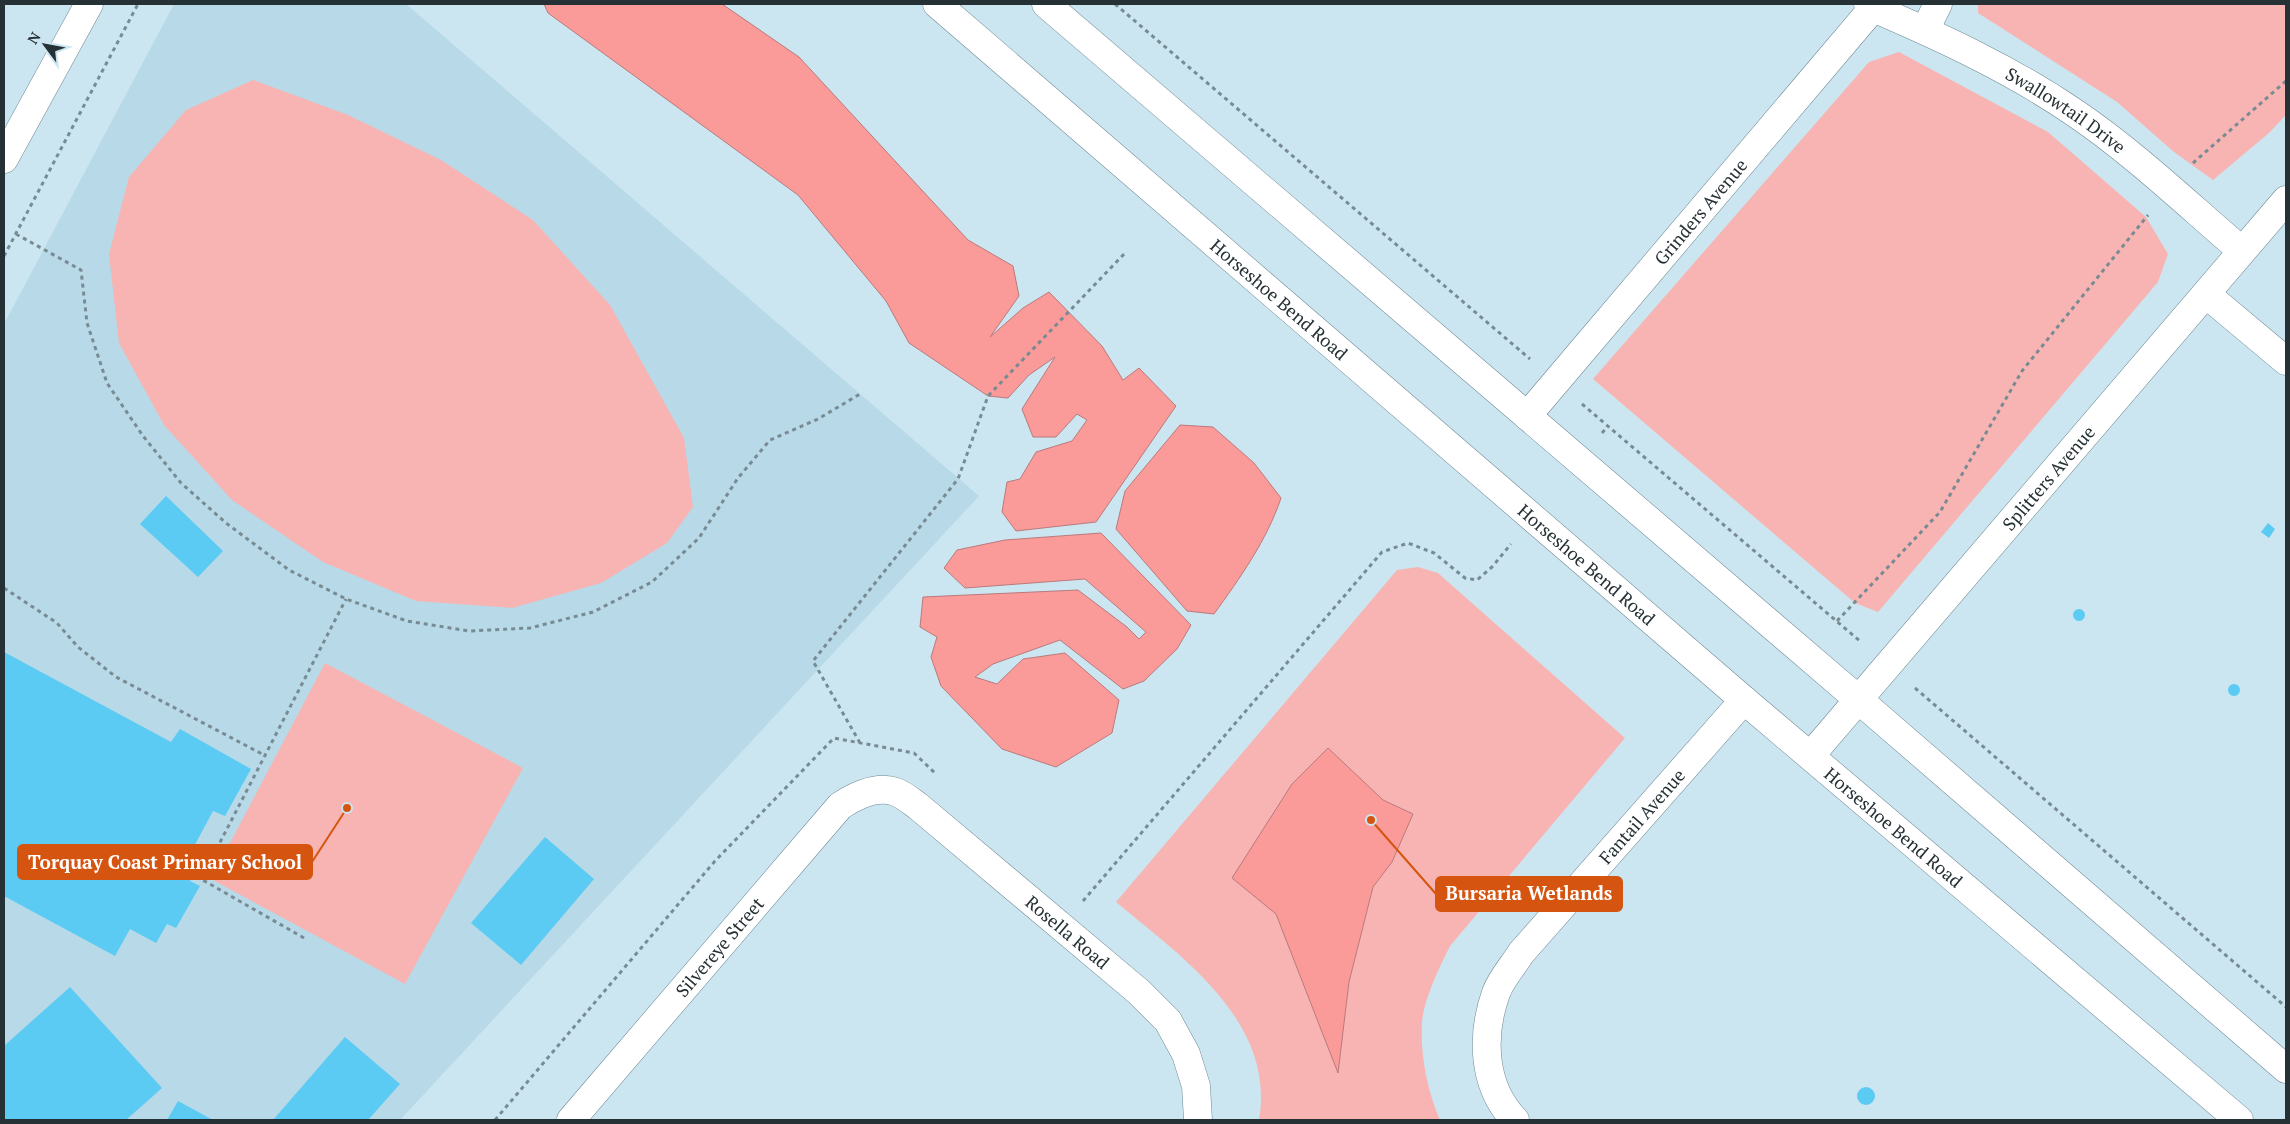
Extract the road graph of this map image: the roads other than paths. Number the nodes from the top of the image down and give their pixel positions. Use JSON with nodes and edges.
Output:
{"nodes":[{"id":1,"x":89,"y":4,"type":"edge"},
{"id":2,"x":937,"y":4,"type":"edge"},
{"id":3,"x":1046,"y":4,"type":"edge"},
{"id":4,"x":1938,"y":4,"type":"edge"},
{"id":5,"x":1870,"y":6,"type":"edge"},
{"id":6,"x":1925,"y":30,"type":"junction"},
{"id":7,"x":4,"y":158,"type":"edge"},
{"id":8,"x":2286,"y":200,"type":"edge"},
{"id":9,"x":2241,"y":250,"type":"junction"},
{"id":10,"x":2206,"y":294,"type":"junction"},
{"id":11,"x":2286,"y":361,"type":"edge"},
{"id":12,"x":1527,"y":416,"type":"junction"},
{"id":13,"x":1744,"y":700,"type":"junction"},
{"id":14,"x":1859,"y":700,"type":"junction"},
{"id":15,"x":1811,"y":755,"type":"junction"},
{"id":16,"x":879,"y":790,"type":"joint"},
{"id":17,"x":2286,"y":1069,"type":"edge"},
{"id":18,"x":570,"y":1120,"type":"edge"},
{"id":19,"x":1198,"y":1120,"type":"edge"},
{"id":20,"x":1514,"y":1120,"type":"edge"},
{"id":21,"x":2239,"y":1120,"type":"edge"}],
"edges":[{"from":1,"to":7,"type":"street"},
{"from":2,"to":13,"type":"street","name":"Horseshoe Bend Road"},
{"from":3,"to":12,"type":"street"},
{"from":4,"to":6,"type":"street"},
{"from":5,"to":6,"type":"street","name":"Swallowtail Drive"},
{"from":5,"to":12,"type":"street","name":"Grinders Avenue"},
{"from":6,"to":9,"type":"street","name":"Swallowtail Drive"},
{"from":8,"to":9,"type":"street","name":"Splitters Avenue"},
{"from":9,"to":10,"type":"street","name":"Splitters Avenue"},
{"from":10,"to":11,"type":"street"},
{"from":10,"to":14,"type":"street","name":"Splitters Avenue"},
{"from":12,"to":14,"type":"street"},
{"from":13,"to":15,"type":"street","name":"Horseshoe Bend Road"},
{"from":13,"to":20,"type":"street","name":"Fantail Avenue"},
{"from":14,"to":15,"type":"street","name":"Splitters Avenue"},
{"from":14,"to":17,"type":"street"},
{"from":15,"to":21,"type":"street","name":"Horseshoe Bend Road"},
{"from":16,"to":18,"type":"street","name":"Silvereye Street"},
{"from":16,"to":19,"type":"street","name":"Rosella Road"}]}
